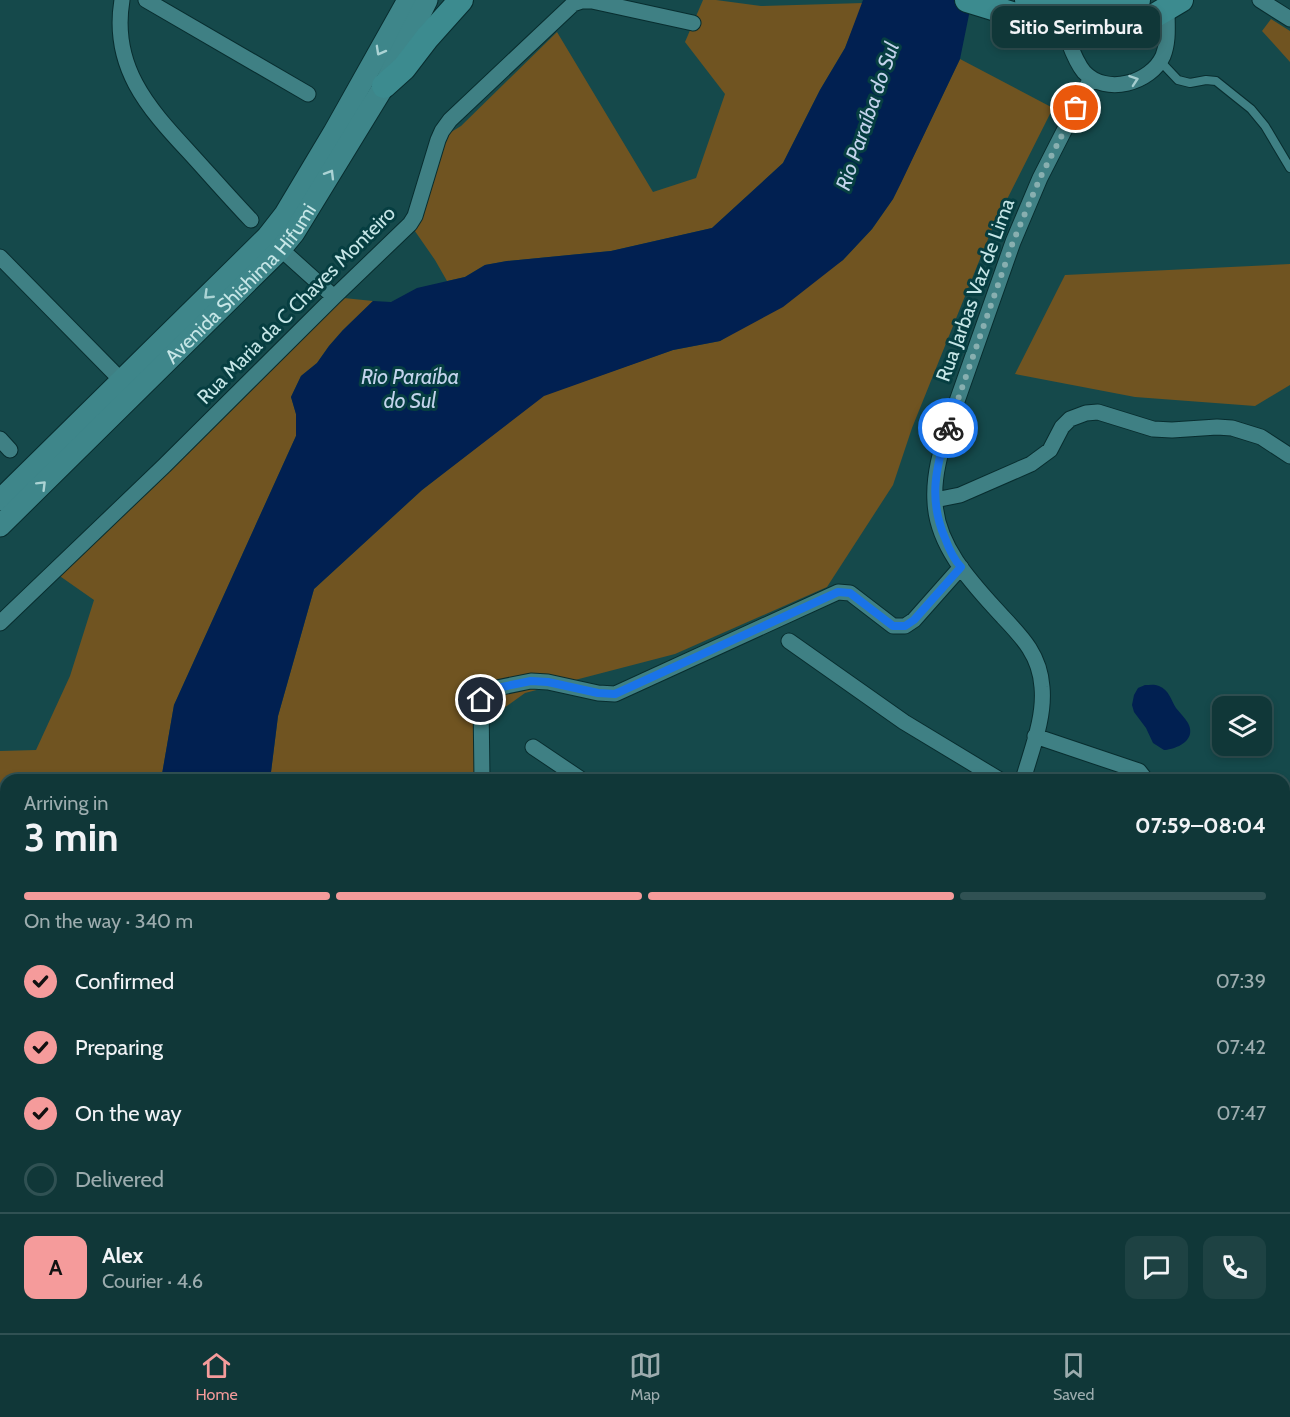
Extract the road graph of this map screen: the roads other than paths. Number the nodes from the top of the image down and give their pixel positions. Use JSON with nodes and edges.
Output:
{"nodes":[{"id":1,"x":122,"y":0,"type":"edge"},
{"id":2,"x":146,"y":0,"type":"edge"},
{"id":3,"x":408,"y":0,"type":"edge"},
{"id":4,"x":427,"y":0,"type":"edge"},
{"id":5,"x":461,"y":0,"type":"edge"},
{"id":6,"x":967,"y":0,"type":"edge"},
{"id":7,"x":1138,"y":0,"type":"edge"},
{"id":8,"x":1260,"y":0,"type":"edge"},
{"id":9,"x":1174,"y":5,"type":"edge"},
{"id":10,"x":1018,"y":7,"type":"edge"},
{"id":11,"x":1290,"y":19,"type":"edge"},
{"id":12,"x":693,"y":23,"type":"dead end"},
{"id":13,"x":1064,"y":30,"type":"junction"},
{"id":14,"x":1160,"y":61,"type":"junction"},
{"id":15,"x":1090,"y":78,"type":"junction"},
{"id":16,"x":384,"y":86,"type":"junction"},
{"id":17,"x":308,"y":94,"type":"dead end"},
{"id":18,"x":1290,"y":168,"type":"edge"},
{"id":19,"x":251,"y":220,"type":"dead end"},
{"id":20,"x":274,"y":243,"type":"junction"},
{"id":21,"x":0,"y":257,"type":"edge"},
{"id":22,"x":334,"y":297,"type":"junction"},
{"id":23,"x":121,"y":380,"type":"junction"},
{"id":24,"x":1290,"y":456,"type":"edge"},
{"id":25,"x":0,"y":500,"type":"edge"},
{"id":26,"x":934,"y":500,"type":"junction"},
{"id":27,"x":0,"y":526,"type":"edge"},
{"id":28,"x":961,"y":567,"type":"junction"},
{"id":29,"x":0,"y":623,"type":"edge"},
{"id":30,"x":789,"y":642,"type":"dead end"},
{"id":31,"x":1035,"y":736,"type":"junction"},
{"id":32,"x":533,"y":747,"type":"dead end"},
{"id":33,"x":482,"y":774,"type":"edge"},
{"id":34,"x":573,"y":774,"type":"edge"},
{"id":35,"x":990,"y":774,"type":"edge"},
{"id":36,"x":1025,"y":774,"type":"edge"},
{"id":37,"x":1141,"y":774,"type":"edge"}],
"edges":[{"from":1,"to":19,"type":"street"},
{"from":2,"to":17,"type":"street"},
{"from":3,"to":20,"type":"street","name":"Avenida Shishima Hifumi","one_way":true},
{"from":4,"to":16,"type":"street","name":"Avenida Shishima Hifumi"},
{"from":5,"to":16,"type":"main road"},
{"from":6,"to":10,"type":"main road"},
{"from":7,"to":10,"type":"main road"},
{"from":8,"to":11,"type":"street"},
{"from":9,"to":13,"type":"main road"},
{"from":9,"to":14,"type":"street"},
{"from":10,"to":13,"type":"main road"},
{"from":12,"to":22,"type":"street","name":"Rua Maria da C Chaves Monteiro"},
{"from":13,"to":15,"type":"street"},
{"from":15,"to":14,"type":"street","one_way":true},
{"from":14,"to":18,"type":"lane"},
{"from":15,"to":26,"type":"street","name":"Rua Jarbas Vaz de Lima"},
{"from":20,"to":16,"type":"street","name":"Avenida Shishima Hifumi","one_way":true},
{"from":20,"to":22,"type":"street"},
{"from":20,"to":23,"type":"street","name":"Avenida Shishima Hifumi","one_way":true},
{"from":27,"to":20,"type":"street","name":"Avenida Shishima Hifumi","one_way":true},
{"from":21,"to":23,"type":"street"},
{"from":22,"to":29,"type":"street","name":"Rua Maria da C Chaves Monteiro"},
{"from":23,"to":25,"type":"street","name":"Avenida Shishima Hifumi"},
{"from":24,"to":26,"type":"street"},
{"from":26,"to":28,"type":"street","name":"Rua Jarbas Vaz de Lima"},
{"from":28,"to":31,"type":"street","name":"Rua Jarbas Vaz de Lima"},
{"from":28,"to":33,"type":"street"},
{"from":30,"to":35,"type":"street"},
{"from":31,"to":36,"type":"street","name":"Rua Jarbas Vaz de Lima"},
{"from":31,"to":37,"type":"street"},
{"from":32,"to":34,"type":"street"}]}
